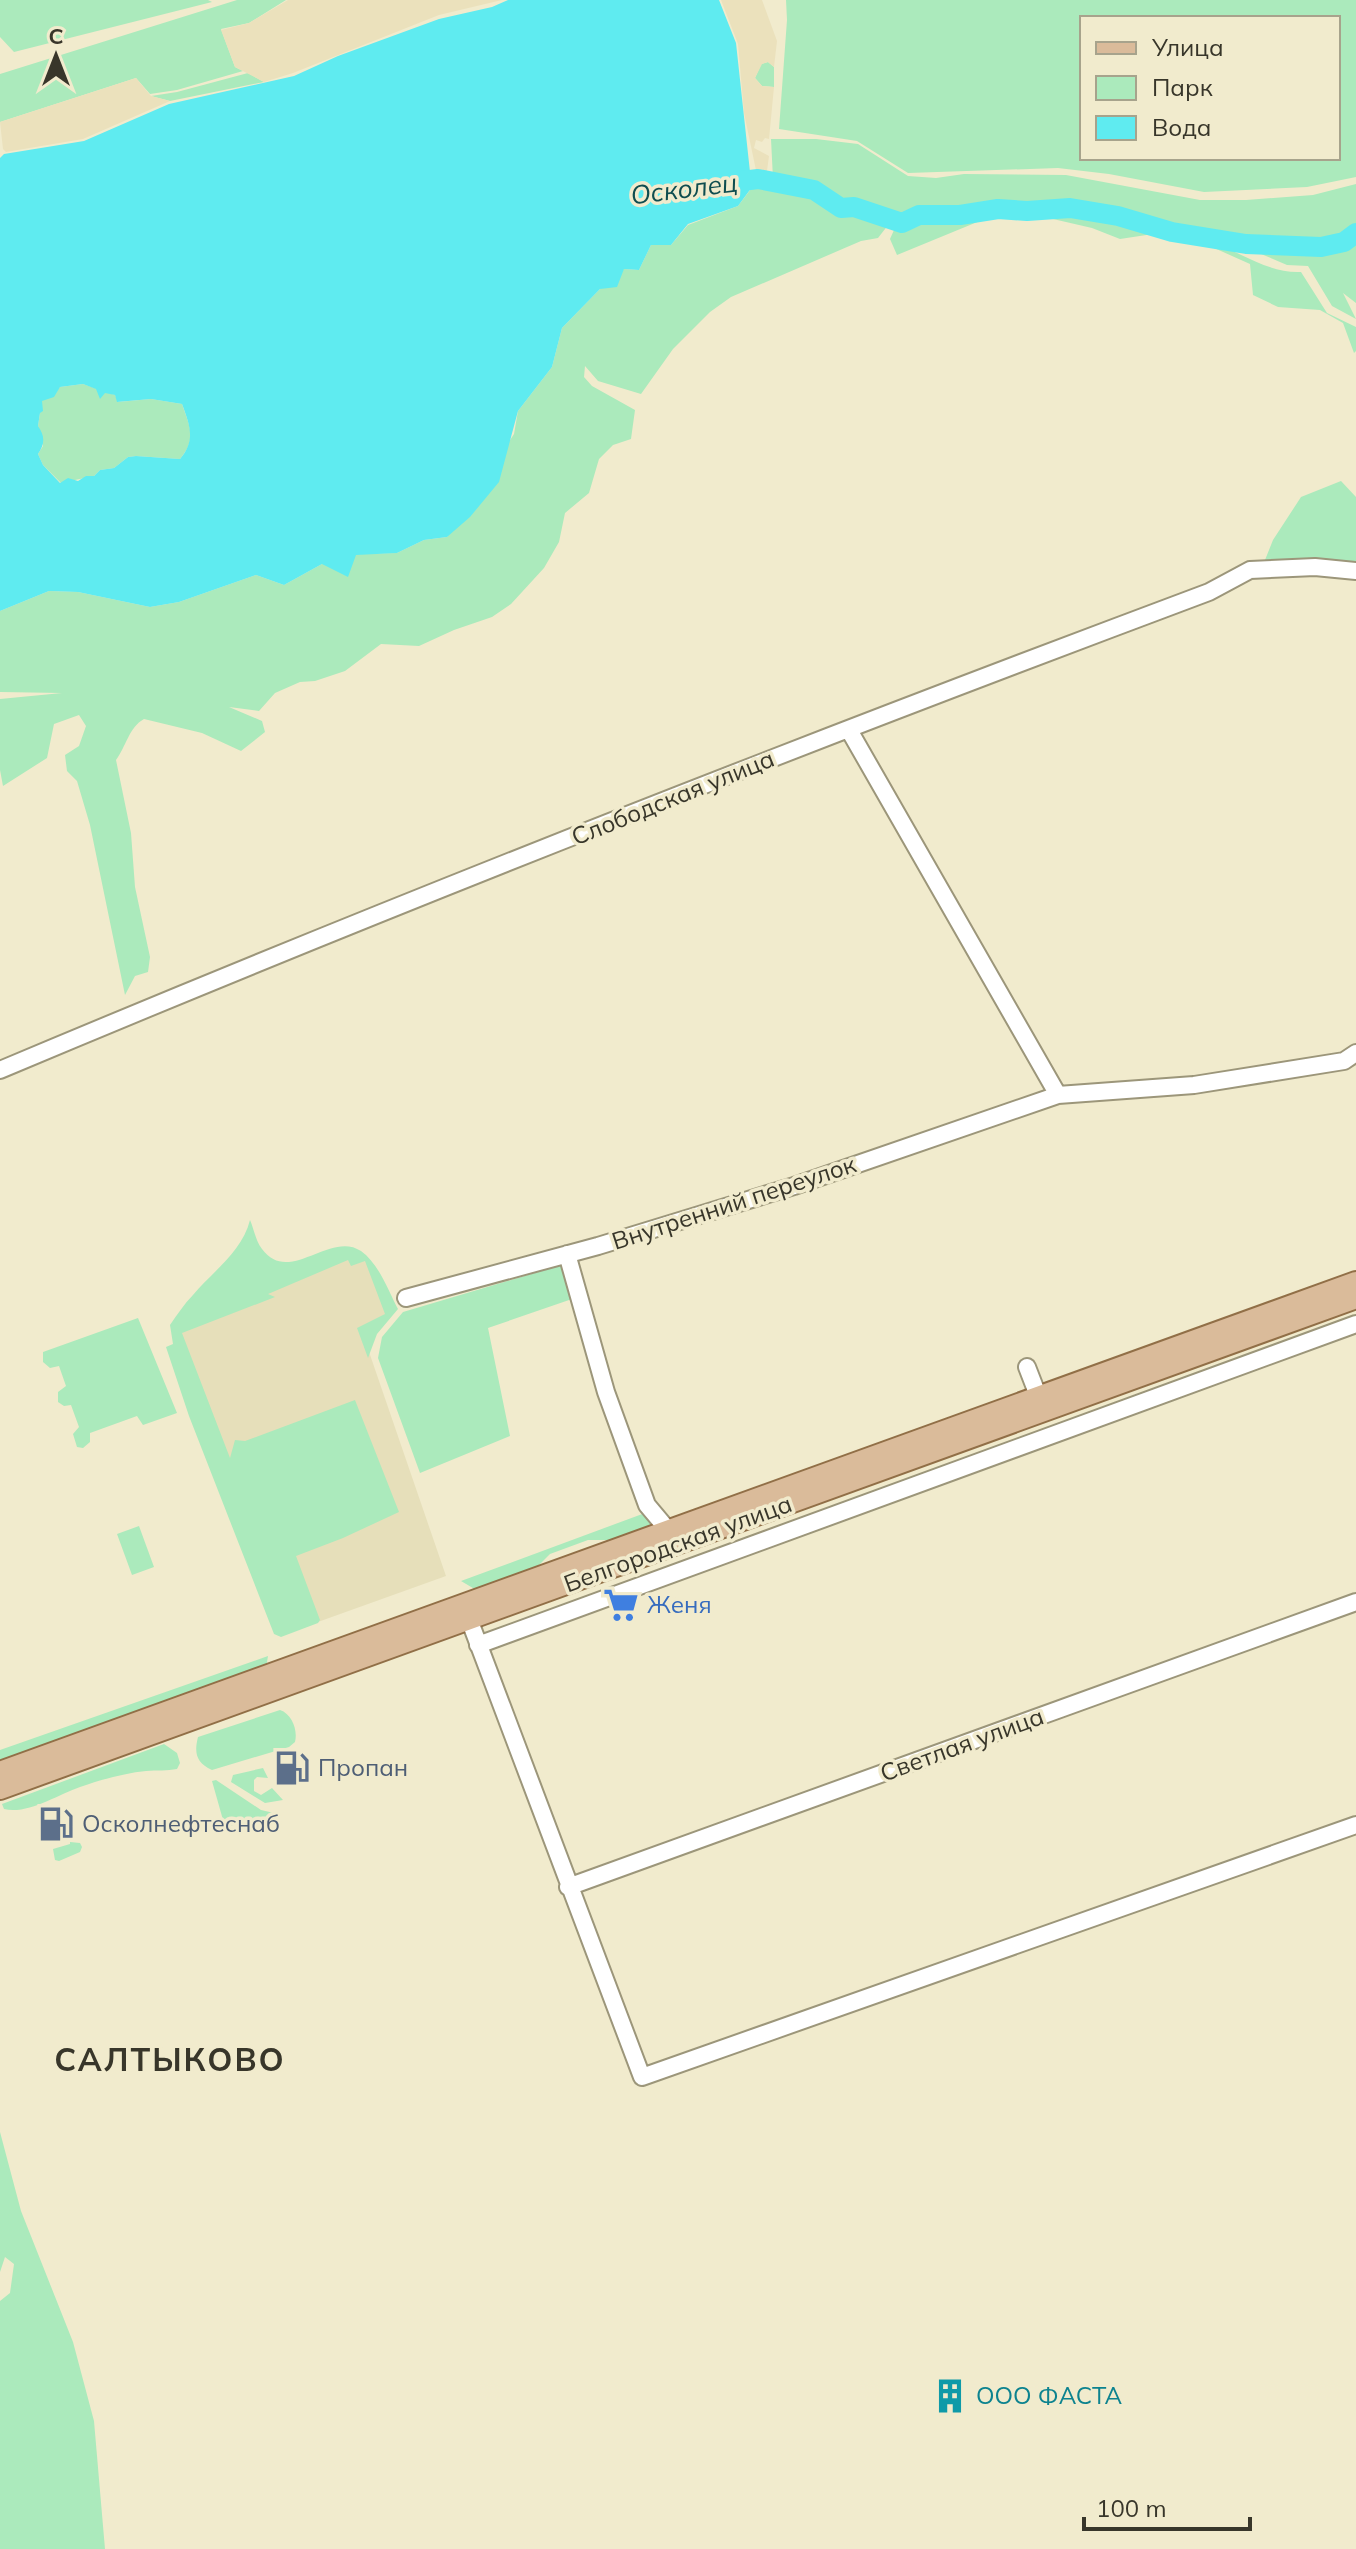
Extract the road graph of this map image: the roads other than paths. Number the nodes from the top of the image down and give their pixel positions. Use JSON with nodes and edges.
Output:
{"nodes":[{"id":1,"x":1356,"y":571,"type":"edge"},
{"id":2,"x":849,"y":730,"type":"junction"},
{"id":3,"x":1356,"y":1053,"type":"edge"},
{"id":4,"x":0,"y":1070,"type":"edge"},
{"id":5,"x":1058,"y":1095,"type":"junction"},
{"id":6,"x":567,"y":1254,"type":"junction"},
{"id":7,"x":1356,"y":1282,"type":"edge"},
{"id":8,"x":406,"y":1298,"type":"dead end"},
{"id":9,"x":1356,"y":1298,"type":"edge"},
{"id":10,"x":1356,"y":1324,"type":"edge"},
{"id":11,"x":1027,"y":1367,"type":"dead end"},
{"id":12,"x":1042,"y":1404,"type":"junction"},
{"id":13,"x":1053,"y":1435,"type":"junction"},
{"id":14,"x":668,"y":1530,"type":"junction"},
{"id":15,"x":1356,"y":1602,"type":"edge"},
{"id":16,"x":469,"y":1619,"type":"junction"},
{"id":17,"x":478,"y":1645,"type":"junction"},
{"id":18,"x":0,"y":1772,"type":"edge"},
{"id":19,"x":0,"y":1789,"type":"edge"},
{"id":20,"x":1356,"y":1825,"type":"edge"},
{"id":21,"x":568,"y":1887,"type":"junction"}],
"edges":[{"from":1,"to":2,"type":"street","name":"Слободская улица"},
{"from":2,"to":4,"type":"street","name":"Слободская улица"},
{"from":2,"to":5,"type":"street"},
{"from":3,"to":5,"type":"street","name":"Внутренний переулок"},
{"from":5,"to":6,"type":"street","name":"Внутренний переулок"},
{"from":6,"to":8,"type":"street","name":"Внутренний переулок"},
{"from":6,"to":14,"type":"street"},
{"from":7,"to":12,"type":"main road","name":"Белгородская улица"},
{"from":9,"to":12,"type":"main road","name":"Белгородская улица"},
{"from":10,"to":13,"type":"street"},
{"from":11,"to":12,"type":"street"},
{"from":12,"to":13,"type":"street"},
{"from":12,"to":14,"type":"main road","name":"Белгородская улица"},
{"from":12,"to":16,"type":"main road","name":"Белгородская улица"},
{"from":13,"to":17,"type":"street"},
{"from":14,"to":18,"type":"main road","name":"Белгородская улица"},
{"from":15,"to":21,"type":"street","name":"Светлая улица"},
{"from":16,"to":17,"type":"street"},
{"from":16,"to":19,"type":"main road","name":"Белгородская улица"},
{"from":17,"to":21,"type":"street"},
{"from":20,"to":21,"type":"street"}]}
